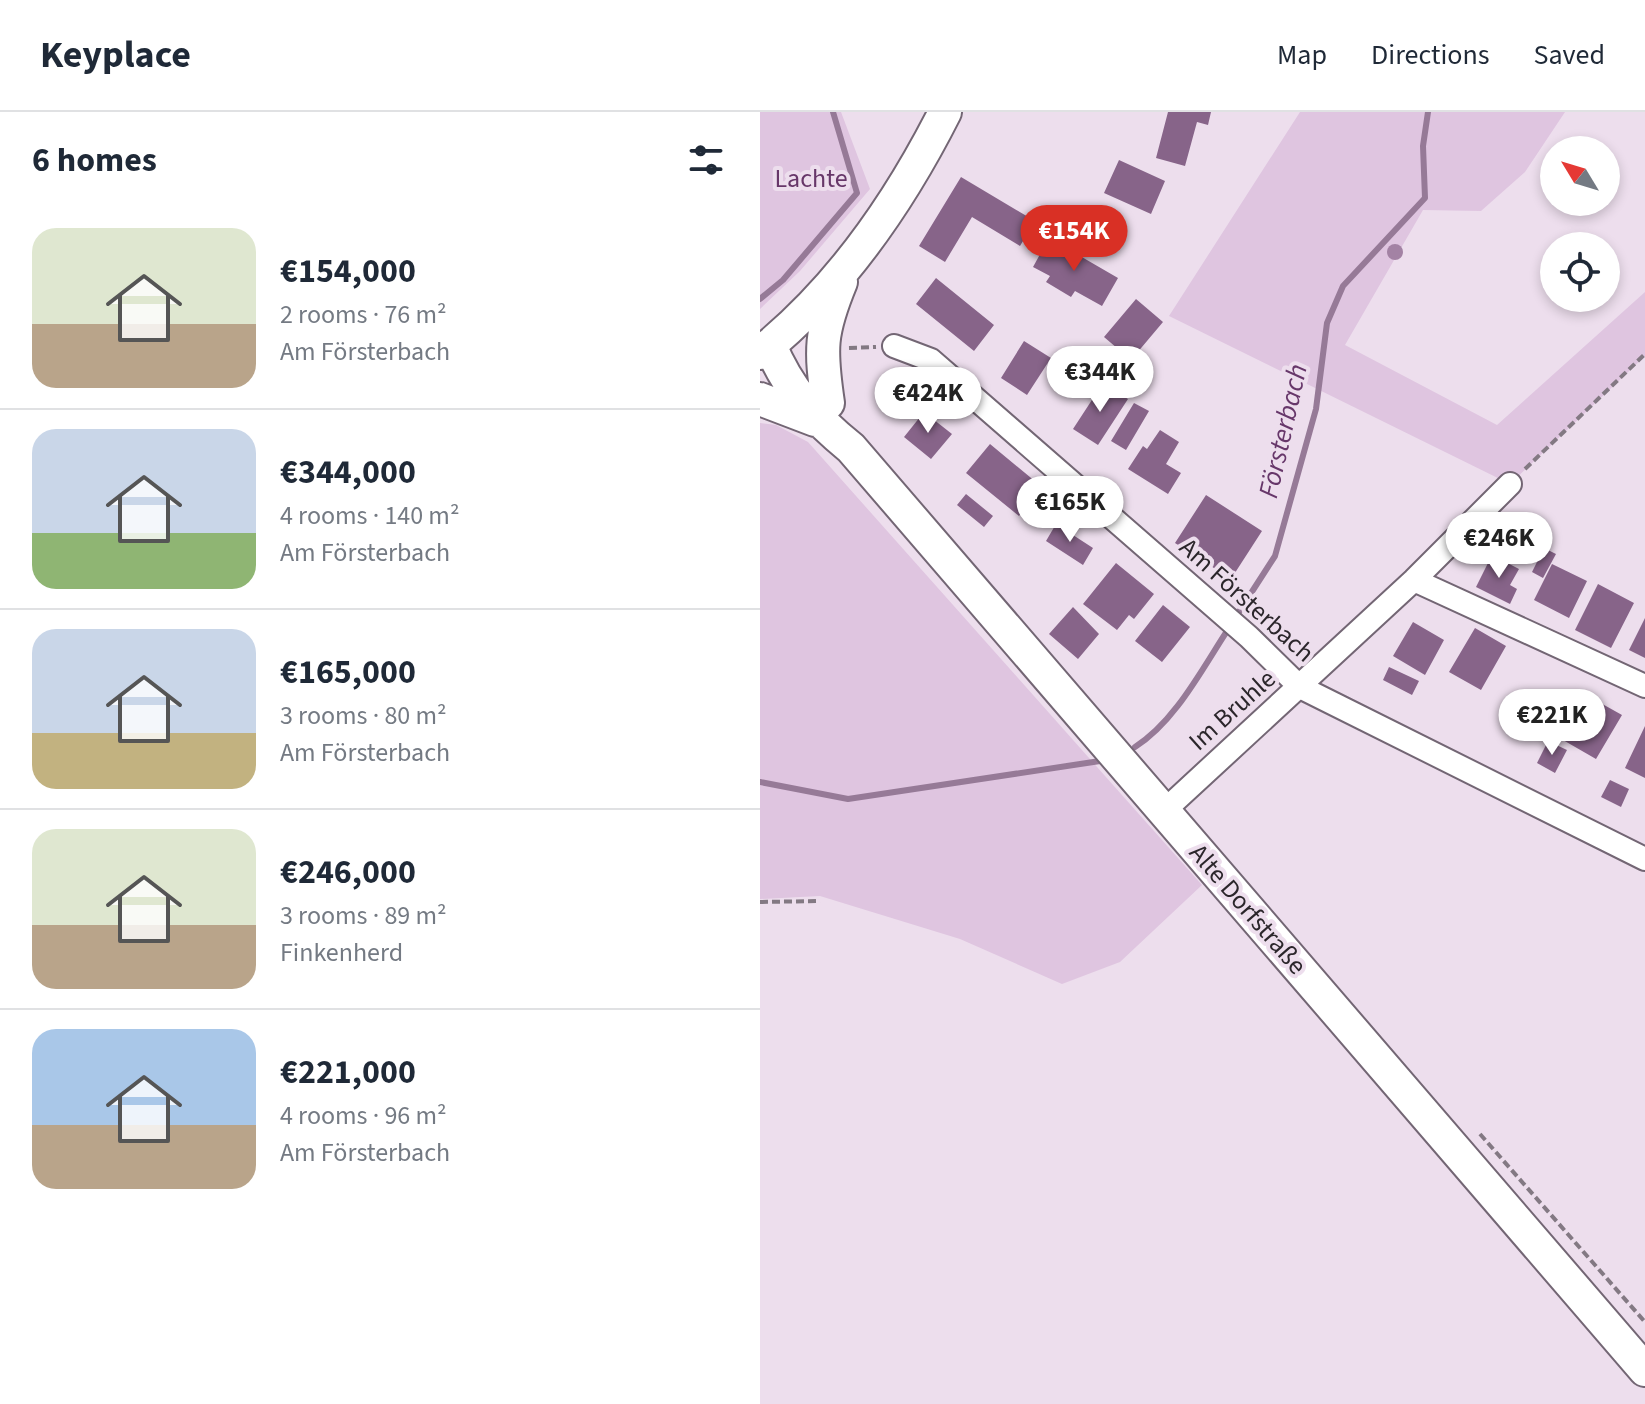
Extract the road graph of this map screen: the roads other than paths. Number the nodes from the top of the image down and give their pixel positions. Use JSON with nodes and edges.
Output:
{"nodes":[{"id":1,"x":945,"y":112,"type":"edge"},
{"id":2,"x":848,"y":265,"type":"junction"},
{"id":3,"x":894,"y":346,"type":"road end"},
{"id":4,"x":765,"y":349,"type":"edge"},
{"id":5,"x":760,"y":399,"type":"edge"},
{"id":6,"x":823,"y":412,"type":"junction"},
{"id":7,"x":1510,"y":484,"type":"road end"},
{"id":8,"x":1414,"y":580,"type":"junction"},
{"id":9,"x":1645,"y":686,"type":"edge"},
{"id":10,"x":1300,"y":687,"type":"junction"},
{"id":11,"x":1165,"y":810,"type":"junction"},
{"id":12,"x":1645,"y":859,"type":"edge"},
{"id":13,"x":1645,"y":1370,"type":"edge"}],
"edges":[{"from":1,"to":2,"type":"street"},
{"from":2,"to":4,"type":"street"},
{"from":2,"to":6,"type":"street"},
{"from":3,"to":10,"type":"street","name":"Am Försterbach"},
{"from":4,"to":6,"type":"street","name":"Alte Dorfstraße"},
{"from":5,"to":6,"type":"street"},
{"from":6,"to":11,"type":"street","name":"Alte Dorfstraße"},
{"from":7,"to":8,"type":"street","name":"Im Bruhle"},
{"from":8,"to":9,"type":"street"},
{"from":8,"to":10,"type":"street","name":"Im Bruhle"},
{"from":10,"to":11,"type":"street","name":"Im Bruhle"},
{"from":10,"to":12,"type":"street","name":"Am Försterbach"},
{"from":11,"to":13,"type":"street","name":"Alte Dorfstraße"}]}
